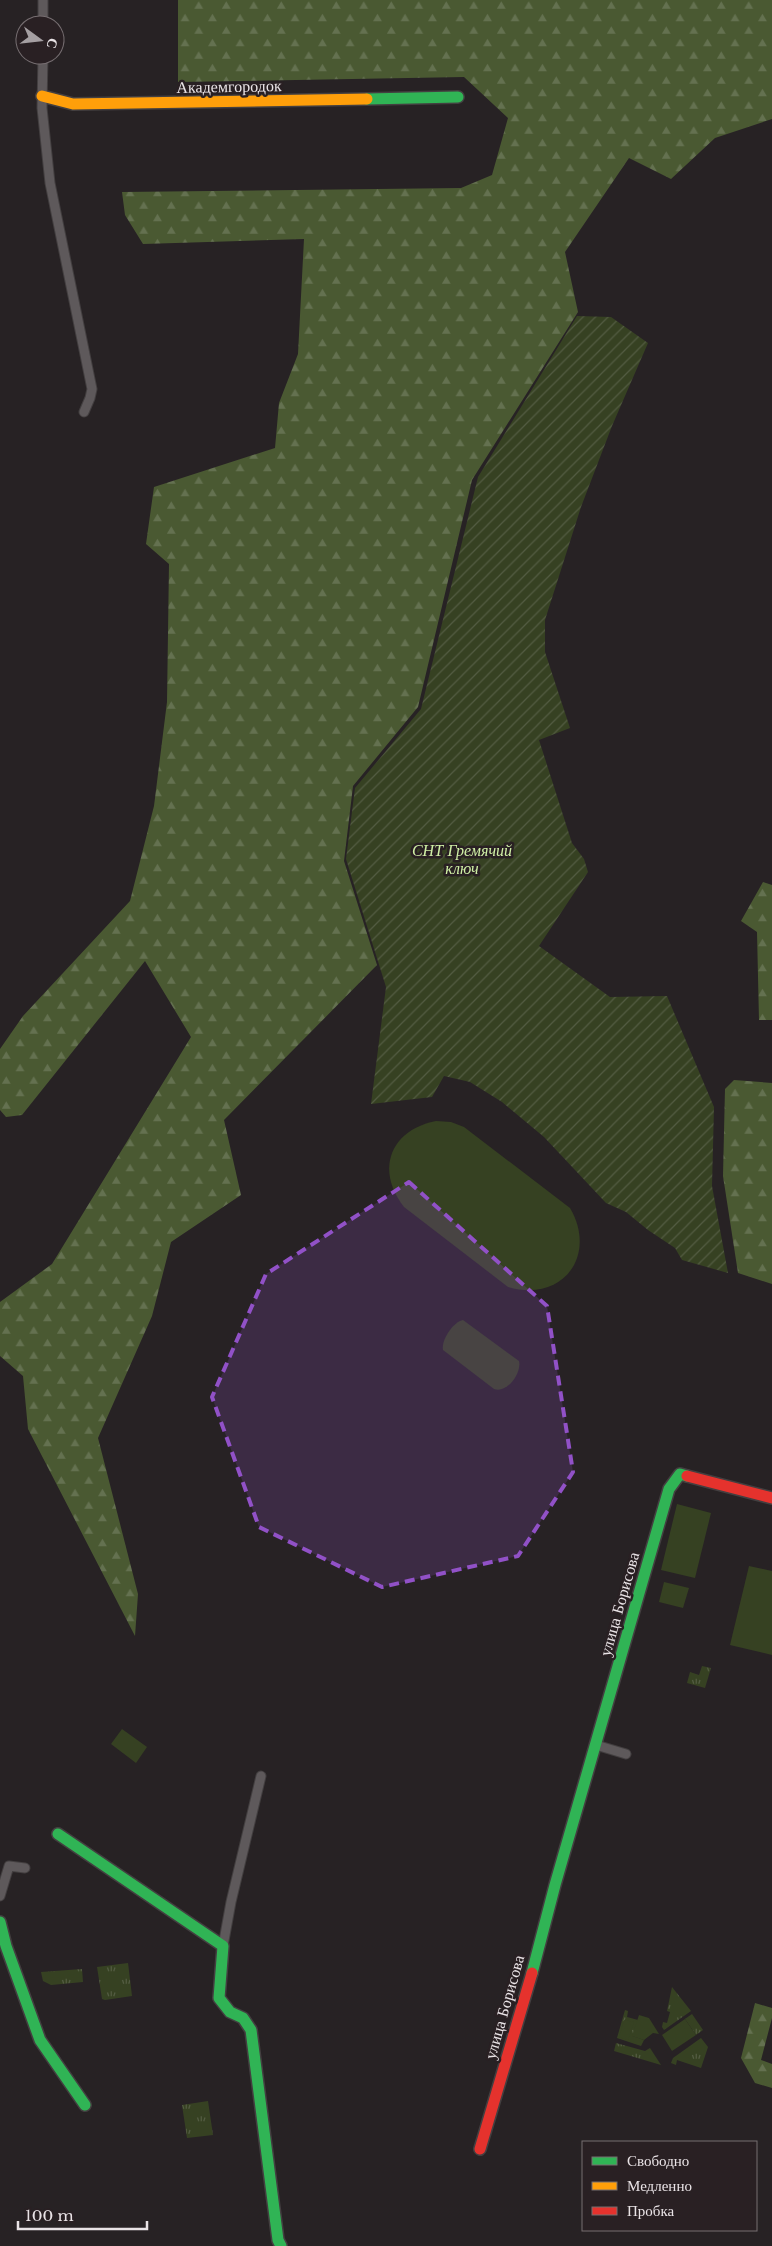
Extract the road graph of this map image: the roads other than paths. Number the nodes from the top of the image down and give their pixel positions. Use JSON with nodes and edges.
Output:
{"nodes":[{"id":1,"x":43,"y":0,"type":"edge"},
{"id":2,"x":43,"y":15,"type":"edge"},
{"id":3,"x":43,"y":65,"type":"edge"},
{"id":4,"x":42,"y":96,"type":"junction"},
{"id":5,"x":458,"y":97,"type":"dead end"},
{"id":6,"x":84,"y":412,"type":"dead end"},
{"id":7,"x":772,"y":1498,"type":"edge"},
{"id":8,"x":596,"y":1746,"type":"junction"},
{"id":9,"x":626,"y":1754,"type":"dead end"},
{"id":10,"x":261,"y":1776,"type":"dead end"},
{"id":11,"x":58,"y":1834,"type":"dead end"},
{"id":12,"x":24,"y":1868,"type":"dead end"},
{"id":13,"x":0,"y":1896,"type":"edge"},
{"id":14,"x":0,"y":1922,"type":"edge"},
{"id":15,"x":223,"y":1946,"type":"junction"},
{"id":16,"x":85,"y":2105,"type":"dead end"},
{"id":17,"x":480,"y":2149,"type":"dead end"},
{"id":18,"x":281,"y":2246,"type":"edge"}],
"edges":[{"from":1,"to":2,"type":"street"},
{"from":3,"to":4,"type":"street"},
{"from":4,"to":5,"type":"street","name":"Академгородок"},
{"from":4,"to":6,"type":"street"},
{"from":7,"to":8,"type":"street","name":"улица Борисова"},
{"from":8,"to":9,"type":"street"},
{"from":8,"to":17,"type":"street","name":"улица Борисова"},
{"from":10,"to":15,"type":"street"},
{"from":11,"to":15,"type":"street"},
{"from":12,"to":13,"type":"street"},
{"from":14,"to":16,"type":"street"},
{"from":15,"to":18,"type":"street"}]}
